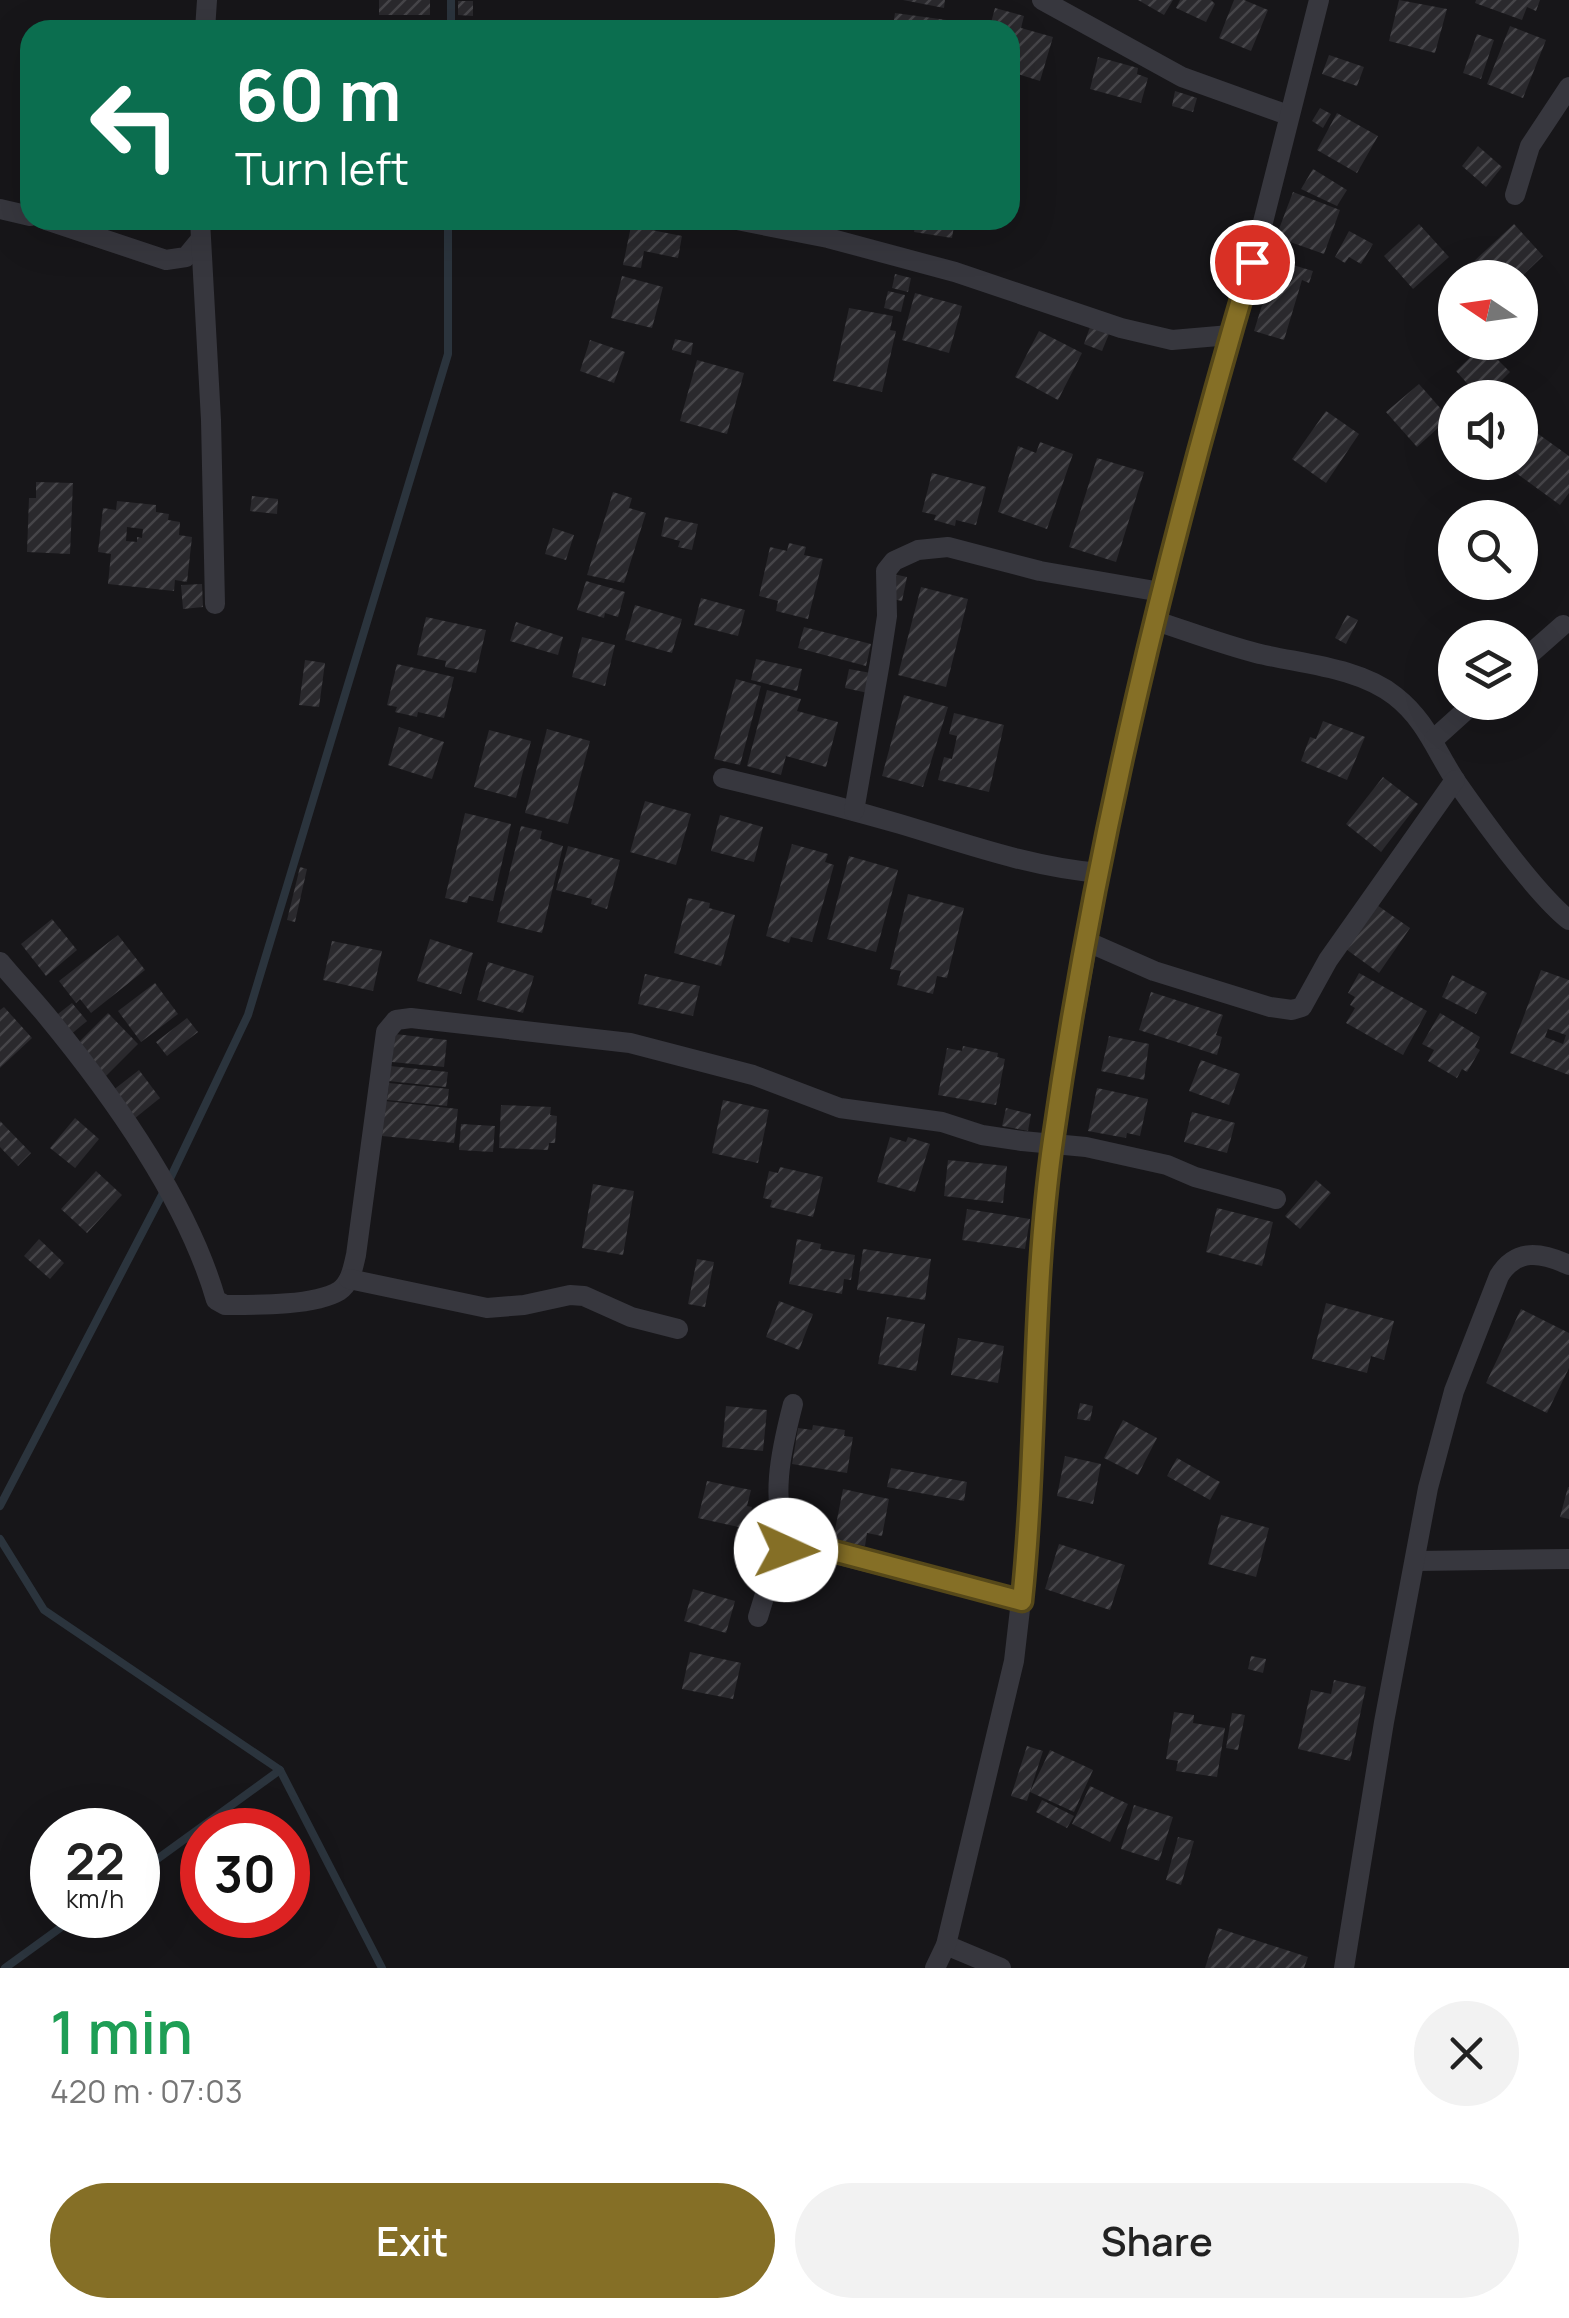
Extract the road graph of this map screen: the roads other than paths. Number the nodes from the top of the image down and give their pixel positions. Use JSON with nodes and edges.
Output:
{"nodes":[{"id":1,"x":1042,"y":0,"type":"edge"},
{"id":2,"x":1319,"y":0,"type":"edge"},
{"id":3,"x":1569,"y":87,"type":"edge"},
{"id":4,"x":1288,"y":115,"type":"junction"},
{"id":5,"x":1515,"y":195,"type":"dead end"},
{"id":6,"x":76,"y":230,"type":"edge"},
{"id":7,"x":200,"y":230,"type":"edge"},
{"id":8,"x":788,"y":230,"type":"edge"},
{"id":9,"x":1230,"y":335,"type":"junction"},
{"id":10,"x":1161,"y":592,"type":"junction"},
{"id":11,"x":215,"y":604,"type":"dead end"},
{"id":12,"x":1153,"y":620,"type":"junction"},
{"id":13,"x":1562,"y":626,"type":"dead end"},
{"id":14,"x":1538,"y":647,"type":"edge"},
{"id":15,"x":1454,"y":720,"type":"edge"},
{"id":16,"x":1434,"y":738,"type":"junction"},
{"id":17,"x":723,"y":778,"type":"dead end"},
{"id":18,"x":1456,"y":780,"type":"junction"},
{"id":19,"x":854,"y":810,"type":"junction"},
{"id":20,"x":1100,"y":873,"type":"junction"},
{"id":21,"x":1569,"y":920,"type":"edge"},
{"id":22,"x":1088,"y":942,"type":"junction"},
{"id":23,"x":0,"y":962,"type":"edge"},
{"id":24,"x":1052,"y":1142,"type":"junction"},
{"id":25,"x":1276,"y":1199,"type":"dead end"},
{"id":26,"x":1569,"y":1265,"type":"edge"},
{"id":27,"x":350,"y":1279,"type":"junction"},
{"id":28,"x":678,"y":1329,"type":"dead end"},
{"id":29,"x":793,"y":1404,"type":"dead end"},
{"id":30,"x":786,"y":1550,"type":"junction"},
{"id":31,"x":1569,"y":1559,"type":"edge"},
{"id":32,"x":1416,"y":1561,"type":"junction"},
{"id":33,"x":1022,"y":1601,"type":"junction"},
{"id":34,"x":758,"y":1618,"type":"dead end"},
{"id":35,"x":946,"y":1945,"type":"junction"},
{"id":36,"x":934,"y":1968,"type":"edge"},
{"id":37,"x":1001,"y":1968,"type":"edge"},
{"id":38,"x":1344,"y":1968,"type":"edge"}],
"edges":[{"from":1,"to":4,"type":"street"},
{"from":2,"to":4,"type":"street"},
{"from":3,"to":5,"type":"street"},
{"from":4,"to":9,"type":"street"},
{"from":6,"to":7,"type":"street"},
{"from":7,"to":11,"type":"street"},
{"from":8,"to":9,"type":"street"},
{"from":9,"to":10,"type":"street"},
{"from":10,"to":12,"type":"street"},
{"from":10,"to":19,"type":"street"},
{"from":12,"to":16,"type":"street"},
{"from":12,"to":20,"type":"street"},
{"from":13,"to":14,"type":"street"},
{"from":15,"to":16,"type":"street"},
{"from":16,"to":18,"type":"street"},
{"from":17,"to":19,"type":"street"},
{"from":18,"to":21,"type":"street"},
{"from":18,"to":22,"type":"street"},
{"from":19,"to":20,"type":"street"},
{"from":20,"to":22,"type":"street"},
{"from":22,"to":24,"type":"street"},
{"from":23,"to":27,"type":"street"},
{"from":24,"to":25,"type":"street"},
{"from":24,"to":27,"type":"street"},
{"from":24,"to":33,"type":"street"},
{"from":26,"to":32,"type":"street"},
{"from":27,"to":28,"type":"street"},
{"from":29,"to":30,"type":"street"},
{"from":30,"to":33,"type":"street"},
{"from":30,"to":34,"type":"street"},
{"from":31,"to":32,"type":"street"},
{"from":32,"to":38,"type":"street"},
{"from":33,"to":35,"type":"street"},
{"from":35,"to":36,"type":"street"},
{"from":35,"to":37,"type":"street"}]}
